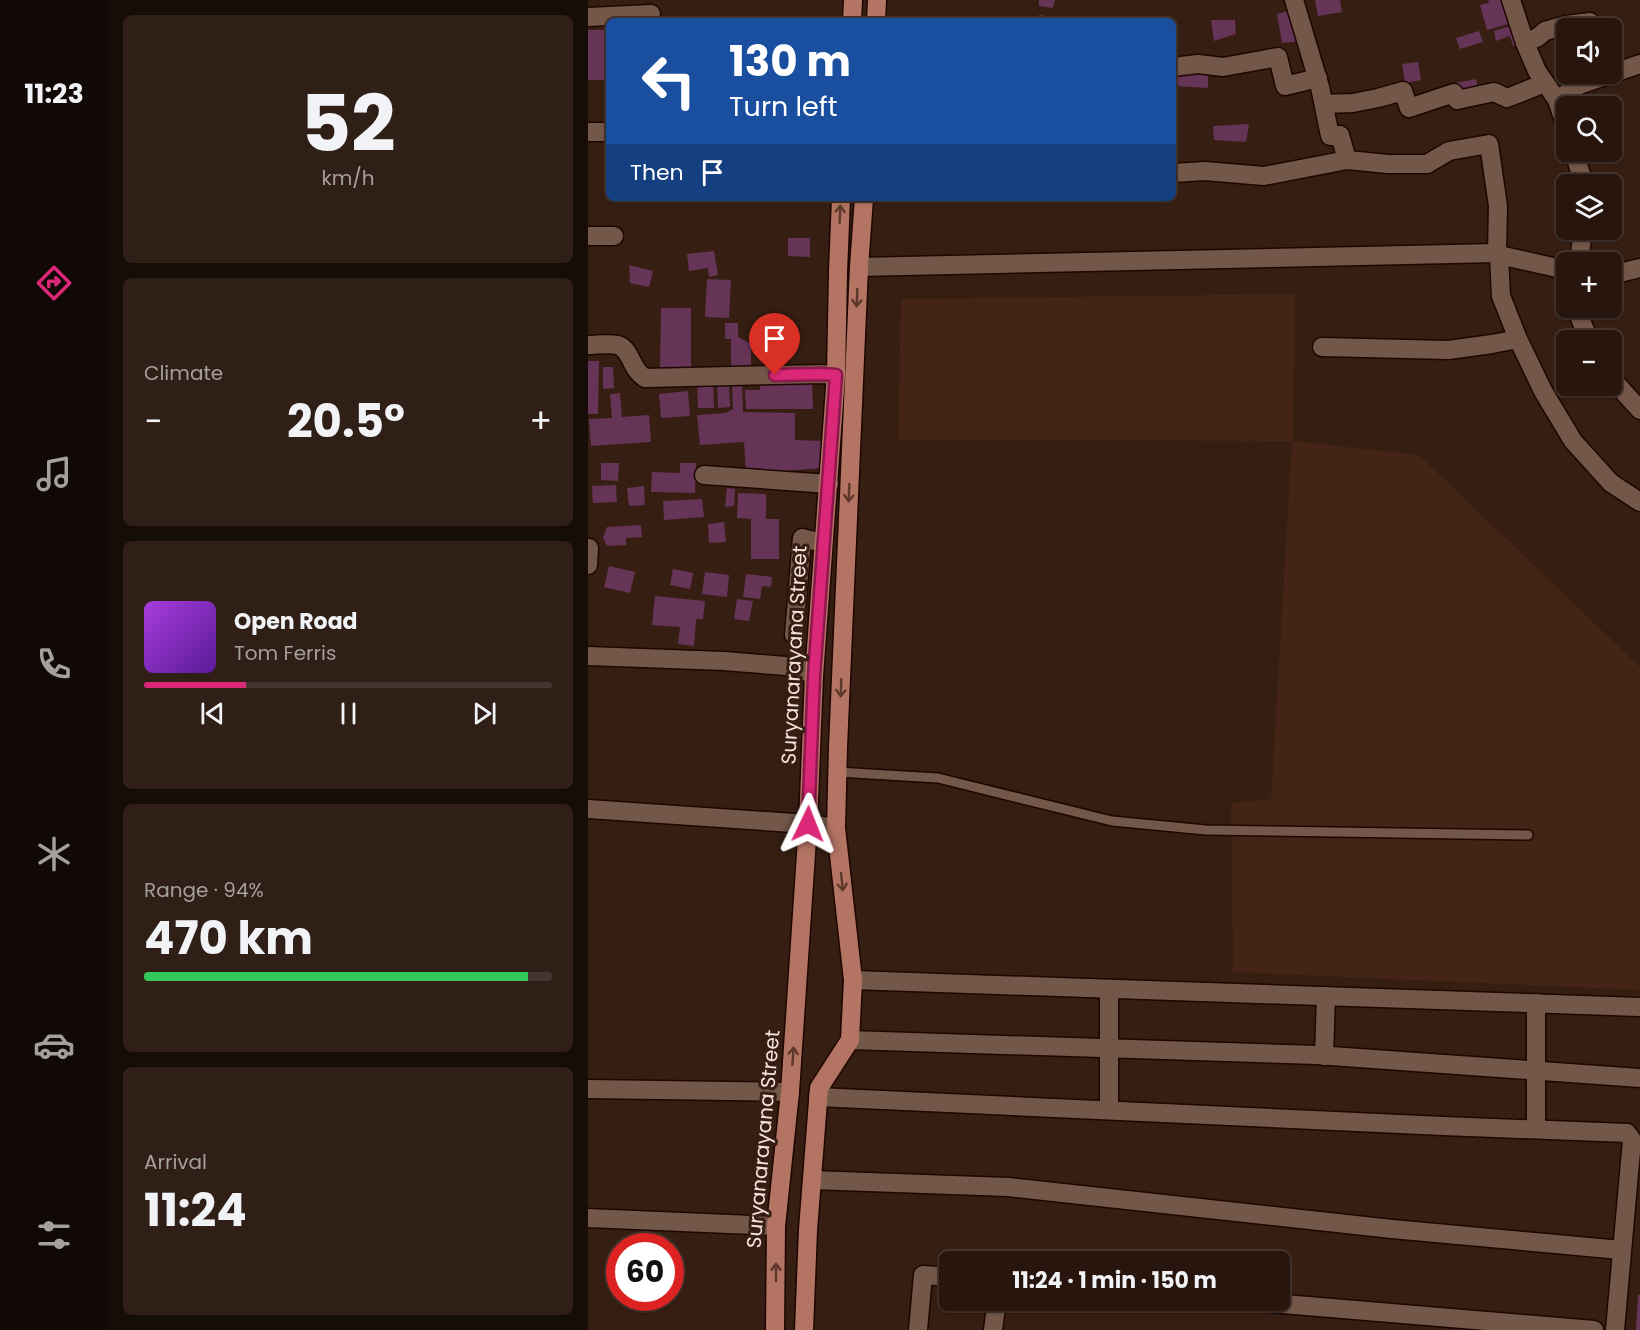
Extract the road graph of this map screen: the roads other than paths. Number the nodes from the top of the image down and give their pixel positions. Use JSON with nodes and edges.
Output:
{"nodes":[{"id":1,"x":854,"y":0,"type":"edge"},
{"id":2,"x":877,"y":0,"type":"edge"},
{"id":3,"x":1294,"y":0,"type":"edge"},
{"id":4,"x":1511,"y":0,"type":"edge"},
{"id":5,"x":651,"y":14,"type":"dead end"},
{"id":6,"x":588,"y":17,"type":"edge"},
{"id":7,"x":852,"y":18,"type":"edge"},
{"id":8,"x":876,"y":18,"type":"edge"},
{"id":9,"x":1556,"y":28,"type":"edge"},
{"id":10,"x":1525,"y":43,"type":"junction"},
{"id":11,"x":1640,"y":64,"type":"edge"},
{"id":12,"x":1176,"y":67,"type":"edge"},
{"id":13,"x":1318,"y":78,"type":"junction"},
{"id":14,"x":1545,"y":83,"type":"junction"},
{"id":15,"x":1563,"y":96,"type":"edge"},
{"id":16,"x":1556,"y":99,"type":"edge"},
{"id":17,"x":1324,"y":104,"type":"junction"},
{"id":18,"x":588,"y":132,"type":"edge"},
{"id":19,"x":606,"y":132,"type":"edge"},
{"id":20,"x":1347,"y":160,"type":"junction"},
{"id":21,"x":1176,"y":173,"type":"edge"},
{"id":22,"x":840,"y":201,"type":"edge"},
{"id":23,"x":864,"y":201,"type":"edge"},
{"id":24,"x":588,"y":236,"type":"edge"},
{"id":25,"x":614,"y":236,"type":"dead end"},
{"id":26,"x":1498,"y":254,"type":"junction"},
{"id":27,"x":859,"y":267,"type":"junction"},
{"id":28,"x":1556,"y":268,"type":"edge"},
{"id":29,"x":1640,"y":268,"type":"edge"},
{"id":30,"x":1622,"y":272,"type":"edge"},
{"id":31,"x":1518,"y":339,"type":"junction"},
{"id":32,"x":588,"y":345,"type":"edge"},
{"id":33,"x":1322,"y":347,"type":"dead end"},
{"id":34,"x":836,"y":375,"type":"junction"},
{"id":35,"x":1622,"y":390,"type":"edge"},
{"id":36,"x":1640,"y":410,"type":"edge"},
{"id":37,"x":704,"y":476,"type":"dead end"},
{"id":38,"x":829,"y":484,"type":"junction"},
{"id":39,"x":1640,"y":502,"type":"edge"},
{"id":40,"x":823,"y":543,"type":"junction"},
{"id":41,"x":794,"y":635,"type":"dead end"},
{"id":42,"x":588,"y":656,"type":"edge"},
{"id":43,"x":814,"y":676,"type":"junction"},
{"id":44,"x":837,"y":772,"type":"junction"},
{"id":45,"x":588,"y":809,"type":"edge"},
{"id":46,"x":808,"y":824,"type":"junction"},
{"id":47,"x":836,"y":828,"type":"junction"},
{"id":48,"x":1528,"y":835,"type":"dead end"},
{"id":49,"x":853,"y":980,"type":"junction"},
{"id":50,"x":1109,"y":988,"type":"junction"},
{"id":51,"x":1326,"y":996,"type":"junction"},
{"id":52,"x":1536,"y":1003,"type":"junction"},
{"id":53,"x":1640,"y":1007,"type":"edge"},
{"id":54,"x":850,"y":1040,"type":"junction"},
{"id":55,"x":1109,"y":1048,"type":"junction"},
{"id":56,"x":1324,"y":1056,"type":"junction"},
{"id":57,"x":1536,"y":1071,"type":"junction"},
{"id":58,"x":1640,"y":1078,"type":"edge"},
{"id":59,"x":588,"y":1089,"type":"edge"},
{"id":60,"x":790,"y":1092,"type":"junction"},
{"id":61,"x":818,"y":1097,"type":"junction"},
{"id":62,"x":1109,"y":1109,"type":"junction"},
{"id":63,"x":1536,"y":1130,"type":"junction"},
{"id":64,"x":1636,"y":1140,"type":"edge"},
{"id":65,"x":812,"y":1180,"type":"junction"},
{"id":66,"x":588,"y":1218,"type":"edge"},
{"id":67,"x":776,"y":1226,"type":"junction"},
{"id":68,"x":1621,"y":1250,"type":"junction"},
{"id":69,"x":939,"y":1276,"type":"edge"},
{"id":70,"x":1290,"y":1305,"type":"edge"},
{"id":71,"x":996,"y":1311,"type":"edge"},
{"id":72,"x":1494,"y":1326,"type":"edge"},
{"id":73,"x":775,"y":1330,"type":"edge"},
{"id":74,"x":804,"y":1330,"type":"edge"},
{"id":75,"x":918,"y":1330,"type":"edge"},
{"id":76,"x":993,"y":1330,"type":"edge"},
{"id":77,"x":1594,"y":1330,"type":"edge"},
{"id":78,"x":1615,"y":1330,"type":"edge"}],
"edges":[{"from":1,"to":7,"type":"main road"},
{"from":2,"to":8,"type":"main road"},
{"from":3,"to":13,"type":"street"},
{"from":4,"to":10,"type":"street"},
{"from":5,"to":6,"type":"street"},
{"from":9,"to":10,"type":"street"},
{"from":10,"to":14,"type":"street"},
{"from":11,"to":15,"type":"street"},
{"from":12,"to":13,"type":"street"},
{"from":13,"to":17,"type":"street"},
{"from":14,"to":16,"type":"street"},
{"from":14,"to":17,"type":"street"},
{"from":17,"to":20,"type":"street"},
{"from":18,"to":19,"type":"street"},
{"from":20,"to":21,"type":"street"},
{"from":20,"to":26,"type":"street"},
{"from":34,"to":22,"type":"main road","name":"Suryanarayana Street","one_way":true},
{"from":23,"to":27,"type":"main road"},
{"from":24,"to":25,"type":"street"},
{"from":26,"to":27,"type":"street"},
{"from":26,"to":28,"type":"street"},
{"from":26,"to":31,"type":"street"},
{"from":27,"to":44,"type":"main road","one_way":true},
{"from":29,"to":30,"type":"street"},
{"from":31,"to":33,"type":"street"},
{"from":31,"to":39,"type":"street"},
{"from":32,"to":34,"type":"street"},
{"from":34,"to":38,"type":"main road","name":"Suryanarayana Street"},
{"from":35,"to":36,"type":"street"},
{"from":37,"to":38,"type":"street"},
{"from":38,"to":40,"type":"main road","name":"Suryanarayana Street"},
{"from":40,"to":41,"type":"street"},
{"from":40,"to":43,"type":"main road","name":"Suryanarayana Street"},
{"from":42,"to":43,"type":"street"},
{"from":43,"to":46,"type":"main road","name":"Suryanarayana Street"},
{"from":44,"to":47,"type":"main road"},
{"from":44,"to":48,"type":"lane"},
{"from":45,"to":46,"type":"street"},
{"from":46,"to":47,"type":"street"},
{"from":60,"to":46,"type":"main road","name":"Suryanarayana Street","one_way":true},
{"from":47,"to":49,"type":"main road","one_way":true},
{"from":49,"to":50,"type":"street"},
{"from":49,"to":54,"type":"main road"},
{"from":50,"to":51,"type":"street"},
{"from":50,"to":55,"type":"street"},
{"from":51,"to":52,"type":"street"},
{"from":51,"to":56,"type":"street"},
{"from":52,"to":53,"type":"street"},
{"from":52,"to":57,"type":"street"},
{"from":54,"to":55,"type":"street"},
{"from":54,"to":61,"type":"main road"},
{"from":55,"to":56,"type":"street"},
{"from":55,"to":62,"type":"street"},
{"from":56,"to":57,"type":"street"},
{"from":57,"to":58,"type":"street"},
{"from":57,"to":63,"type":"street"},
{"from":59,"to":60,"type":"street"},
{"from":60,"to":67,"type":"main road","name":"Suryanarayana Street"},
{"from":61,"to":62,"type":"street"},
{"from":61,"to":65,"type":"main road"},
{"from":62,"to":63,"type":"street"},
{"from":63,"to":64,"type":"street"},
{"from":64,"to":68,"type":"street"},
{"from":65,"to":68,"type":"street"},
{"from":65,"to":74,"type":"main road"},
{"from":66,"to":67,"type":"street"},
{"from":73,"to":67,"type":"main road","name":"Suryanarayana Street","one_way":true},
{"from":68,"to":78,"type":"street"},
{"from":69,"to":75,"type":"street"},
{"from":70,"to":72,"type":"street"},
{"from":71,"to":76,"type":"street"},
{"from":72,"to":77,"type":"street"}]}
